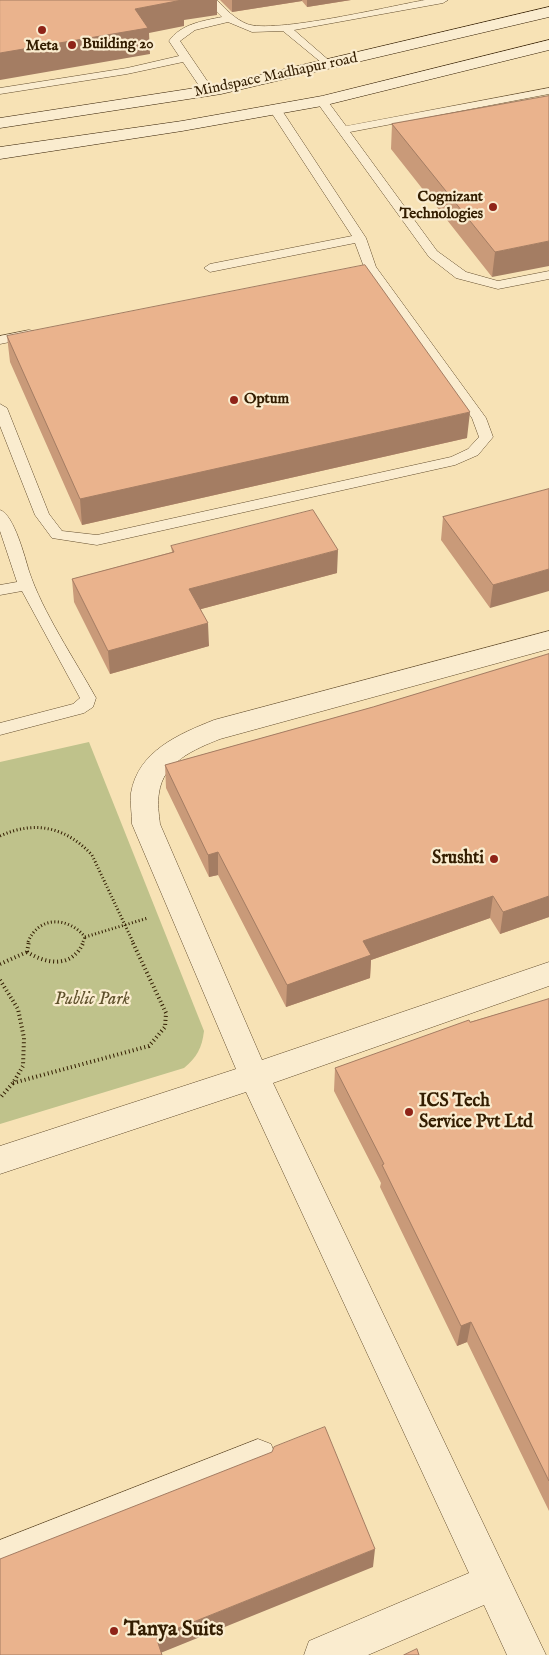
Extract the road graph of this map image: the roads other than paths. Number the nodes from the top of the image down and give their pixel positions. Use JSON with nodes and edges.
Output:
{"nodes":[{"id":1,"x":210,"y":0,"type":"edge"},
{"id":2,"x":443,"y":0,"type":"edge"},
{"id":3,"x":549,"y":12,"type":"edge"},
{"id":4,"x":228,"y":19,"type":"junction"},
{"id":5,"x":286,"y":28,"type":"junction"},
{"id":6,"x":549,"y":45,"type":"edge"},
{"id":7,"x":187,"y":58,"type":"junction"},
{"id":8,"x":328,"y":65,"type":"junction"},
{"id":9,"x":0,"y":91,"type":"edge"},
{"id":10,"x":208,"y":91,"type":"junction"},
{"id":11,"x":549,"y":91,"type":"edge"},
{"id":12,"x":322,"y":101,"type":"junction"},
{"id":13,"x":275,"y":109,"type":"junction"},
{"id":14,"x":0,"y":123,"type":"edge"},
{"id":15,"x":343,"y":130,"type":"junction"},
{"id":16,"x":0,"y":153,"type":"edge"},
{"id":17,"x":360,"y":238,"type":"junction"},
{"id":18,"x":210,"y":268,"type":"dead end"},
{"id":19,"x":549,"y":275,"type":"edge"},
{"id":20,"x":38,"y":332,"type":"edge"},
{"id":21,"x":0,"y":340,"type":"edge"},
{"id":22,"x":0,"y":408,"type":"edge"},
{"id":23,"x":0,"y":515,"type":"edge"},
{"id":24,"x":5,"y":540,"type":"edge"},
{"id":25,"x":26,"y":585,"type":"junction"},
{"id":26,"x":0,"y":590,"type":"edge"},
{"id":27,"x":549,"y":640,"type":"edge"},
{"id":28,"x":0,"y":729,"type":"edge"},
{"id":29,"x":549,"y":974,"type":"edge"},
{"id":30,"x":254,"y":1076,"type":"junction"},
{"id":31,"x":0,"y":1160,"type":"edge"},
{"id":32,"x":258,"y":1457,"type":"edge"},
{"id":33,"x":0,"y":1559,"type":"edge"},
{"id":34,"x":492,"y":1582,"type":"junction"},
{"id":35,"x":323,"y":1655,"type":"edge"},
{"id":36,"x":527,"y":1655,"type":"edge"}],
"edges":[{"from":1,"to":4,"type":"lane"},
{"from":2,"to":5,"type":"lane"},
{"from":3,"to":8,"type":"street","name":"Mindspace Madhapur road"},
{"from":4,"to":5,"type":"lane"},
{"from":4,"to":7,"type":"lane"},
{"from":5,"to":8,"type":"lane"},
{"from":6,"to":12,"type":"street","name":"Mindspace Madhapur road"},
{"from":7,"to":9,"type":"lane"},
{"from":7,"to":10,"type":"lane"},
{"from":8,"to":10,"type":"street","name":"Mindspace Madhapur road"},
{"from":10,"to":14,"type":"street","name":"Mindspace Madhapur road"},
{"from":11,"to":15,"type":"lane"},
{"from":12,"to":13,"type":"street","name":"Mindspace Madhapur road"},
{"from":12,"to":15,"type":"lane"},
{"from":13,"to":16,"type":"street","name":"Mindspace Madhapur road"},
{"from":13,"to":17,"type":"lane"},
{"from":15,"to":19,"type":"lane"},
{"from":17,"to":18,"type":"lane"},
{"from":17,"to":22,"type":"lane"},
{"from":20,"to":21,"type":"lane"},
{"from":23,"to":24,"type":"lane"},
{"from":24,"to":25,"type":"lane"},
{"from":25,"to":26,"type":"lane"},
{"from":25,"to":28,"type":"lane"},
{"from":27,"to":30,"type":"street"},
{"from":29,"to":30,"type":"street"},
{"from":30,"to":31,"type":"street"},
{"from":30,"to":34,"type":"street"},
{"from":32,"to":33,"type":"street"},
{"from":34,"to":35,"type":"street"},
{"from":34,"to":36,"type":"street"}]}
